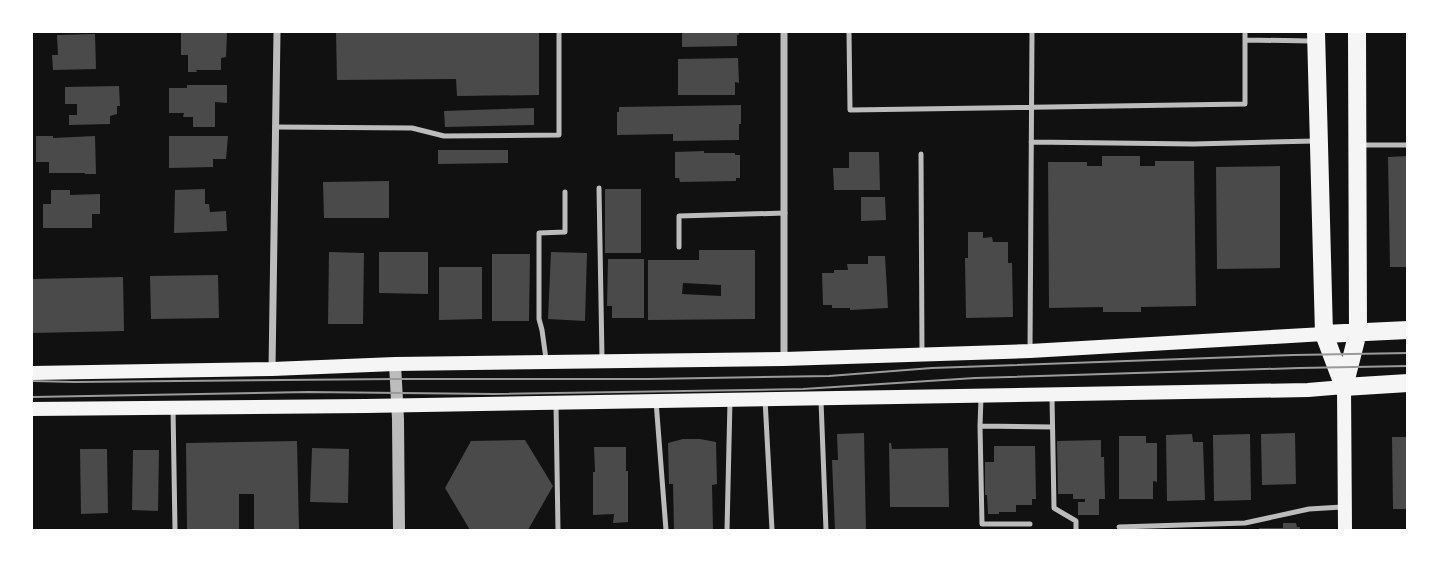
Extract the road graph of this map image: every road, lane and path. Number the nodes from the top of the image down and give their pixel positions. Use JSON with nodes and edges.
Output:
{"nodes":[{"id":1,"x":278,"y":32,"type":"edge"},
{"id":2,"x":559,"y":32,"type":"edge"},
{"id":3,"x":784,"y":32,"type":"edge"},
{"id":4,"x":849,"y":32,"type":"edge"},
{"id":5,"x":1032,"y":32,"type":"edge"},
{"id":6,"x":1245,"y":32,"type":"edge"},
{"id":7,"x":1357,"y":32,"type":"edge"},
{"id":8,"x":1316,"y":36,"type":"edge"},
{"id":9,"x":1245,"y":40,"type":"junction"},
{"id":10,"x":1032,"y":107,"type":"junction"},
{"id":11,"x":275,"y":127,"type":"junction"},
{"id":12,"x":1319,"y":141,"type":"junction"},
{"id":13,"x":1031,"y":142,"type":"junction"},
{"id":14,"x":1356,"y":145,"type":"junction"},
{"id":15,"x":1408,"y":145,"type":"edge"},
{"id":16,"x":921,"y":154,"type":"dead end"},
{"id":17,"x":599,"y":188,"type":"dead end"},
{"id":18,"x":565,"y":192,"type":"dead end"},
{"id":19,"x":785,"y":213,"type":"junction"},
{"id":20,"x":679,"y":247,"type":"dead end"},
{"id":21,"x":1408,"y":330,"type":"edge"},
{"id":22,"x":1358,"y":332,"type":"junction"},
{"id":23,"x":1324,"y":334,"type":"junction"},
{"id":24,"x":1030,"y":351,"type":"junction"},
{"id":25,"x":922,"y":354,"type":"junction"},
{"id":26,"x":784,"y":359,"type":"junction"},
{"id":27,"x":603,"y":361,"type":"junction"},
{"id":28,"x":546,"y":362,"type":"junction"},
{"id":29,"x":395,"y":364,"type":"junction"},
{"id":30,"x":272,"y":369,"type":"junction"},
{"id":31,"x":32,"y":373,"type":"edge"},
{"id":32,"x":1408,"y":383,"type":"edge"},
{"id":33,"x":1344,"y":387,"type":"junction"},
{"id":34,"x":1052,"y":394,"type":"junction"},
{"id":35,"x":981,"y":395,"type":"junction"},
{"id":36,"x":821,"y":398,"type":"junction"},
{"id":37,"x":765,"y":399,"type":"junction"},
{"id":38,"x":730,"y":400,"type":"junction"},
{"id":39,"x":656,"y":401,"type":"junction"},
{"id":40,"x":556,"y":403,"type":"junction"},
{"id":41,"x":397,"y":406,"type":"junction"},
{"id":42,"x":173,"y":408,"type":"junction"},
{"id":43,"x":32,"y":409,"type":"edge"},
{"id":44,"x":980,"y":426,"type":"junction"},
{"id":45,"x":1052,"y":427,"type":"junction"},
{"id":46,"x":1345,"y":506,"type":"junction"},
{"id":47,"x":1030,"y":524,"type":"dead end"},
{"id":48,"x":1119,"y":527,"type":"dead end"},
{"id":49,"x":175,"y":530,"type":"edge"},
{"id":50,"x":399,"y":530,"type":"edge"},
{"id":51,"x":558,"y":530,"type":"edge"},
{"id":52,"x":666,"y":530,"type":"edge"},
{"id":53,"x":727,"y":530,"type":"edge"},
{"id":54,"x":772,"y":530,"type":"edge"},
{"id":55,"x":825,"y":530,"type":"edge"},
{"id":56,"x":1076,"y":530,"type":"edge"},
{"id":57,"x":1345,"y":530,"type":"edge"}],
"edges":[{"from":1,"to":11,"type":"street"},
{"from":2,"to":11,"type":"lane"},
{"from":3,"to":19,"type":"street"},
{"from":4,"to":10,"type":"lane"},
{"from":5,"to":10,"type":"lane"},
{"from":6,"to":9,"type":"lane"},
{"from":7,"to":14,"type":"main road"},
{"from":8,"to":9,"type":"lane"},
{"from":8,"to":12,"type":"main road"},
{"from":9,"to":10,"type":"lane"},
{"from":10,"to":13,"type":"lane"},
{"from":11,"to":30,"type":"street"},
{"from":12,"to":13,"type":"lane"},
{"from":12,"to":23,"type":"main road"},
{"from":13,"to":24,"type":"lane"},
{"from":14,"to":15,"type":"lane"},
{"from":14,"to":22,"type":"main road"},
{"from":16,"to":25,"type":"lane"},
{"from":17,"to":27,"type":"lane"},
{"from":18,"to":28,"type":"lane"},
{"from":19,"to":20,"type":"lane"},
{"from":19,"to":26,"type":"street"},
{"from":21,"to":22,"type":"main road"},
{"from":22,"to":23,"type":"main road"},
{"from":22,"to":33,"type":"main road"},
{"from":23,"to":24,"type":"main road"},
{"from":23,"to":33,"type":"main road"},
{"from":24,"to":25,"type":"main road"},
{"from":25,"to":26,"type":"main road"},
{"from":26,"to":27,"type":"main road"},
{"from":27,"to":28,"type":"main road"},
{"from":28,"to":29,"type":"main road"},
{"from":29,"to":30,"type":"main road"},
{"from":29,"to":41,"type":"street"},
{"from":30,"to":31,"type":"main road"},
{"from":32,"to":33,"type":"main road"},
{"from":33,"to":34,"type":"main road"},
{"from":33,"to":46,"type":"main road"},
{"from":34,"to":35,"type":"main road"},
{"from":34,"to":45,"type":"lane"},
{"from":35,"to":36,"type":"main road"},
{"from":35,"to":44,"type":"lane"},
{"from":36,"to":37,"type":"main road"},
{"from":36,"to":55,"type":"lane"},
{"from":37,"to":38,"type":"main road"},
{"from":37,"to":54,"type":"lane"},
{"from":38,"to":39,"type":"main road"},
{"from":38,"to":53,"type":"lane"},
{"from":39,"to":40,"type":"main road"},
{"from":39,"to":52,"type":"lane"},
{"from":40,"to":41,"type":"main road"},
{"from":40,"to":51,"type":"lane"},
{"from":41,"to":42,"type":"main road"},
{"from":41,"to":50,"type":"street"},
{"from":42,"to":43,"type":"main road"},
{"from":42,"to":49,"type":"lane"},
{"from":44,"to":45,"type":"lane"},
{"from":44,"to":47,"type":"lane"},
{"from":45,"to":56,"type":"lane"},
{"from":46,"to":48,"type":"lane"},
{"from":46,"to":57,"type":"main road"}]}
